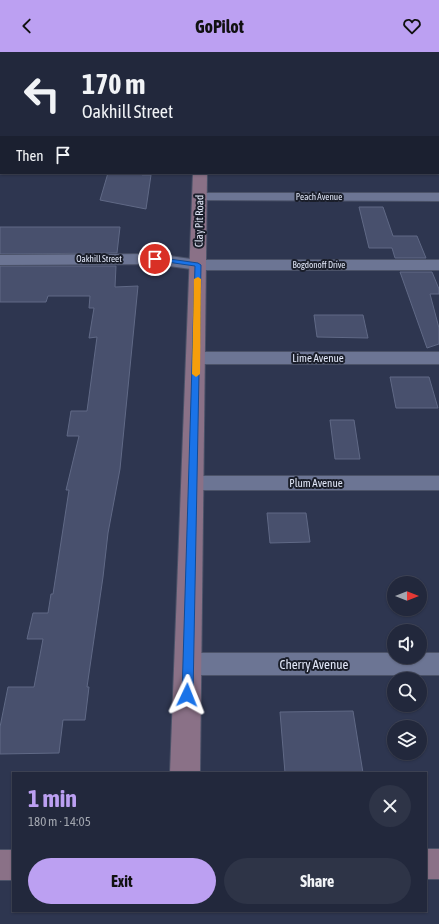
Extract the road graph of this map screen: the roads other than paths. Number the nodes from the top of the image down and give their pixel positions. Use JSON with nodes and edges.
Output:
{"nodes":[{"id":1,"x":200,"y":174,"type":"edge"},
{"id":2,"x":439,"y":196,"type":"edge"},
{"id":3,"x":200,"y":197,"type":"junction"},
{"id":4,"x":0,"y":260,"type":"edge"},
{"id":5,"x":198,"y":265,"type":"junction"},
{"id":6,"x":439,"y":265,"type":"edge"},
{"id":7,"x":196,"y":358,"type":"junction"},
{"id":8,"x":439,"y":358,"type":"edge"},
{"id":9,"x":193,"y":483,"type":"junction"},
{"id":10,"x":439,"y":483,"type":"edge"},
{"id":11,"x":188,"y":664,"type":"junction"},
{"id":12,"x":439,"y":664,"type":"edge"},
{"id":13,"x":185,"y":772,"type":"edge"},
{"id":14,"x":427,"y":864,"type":"edge"},
{"id":15,"x":439,"y":864,"type":"edge"},
{"id":16,"x":0,"y":865,"type":"edge"},
{"id":17,"x":12,"y":865,"type":"edge"}],
"edges":[{"from":1,"to":3,"type":"street","name":"Clay Pit Road"},
{"from":2,"to":3,"type":"street","name":"Peach Avenue"},
{"from":3,"to":5,"type":"street","name":"Clay Pit Road"},
{"from":4,"to":5,"type":"street","name":"Oakhill Street"},
{"from":5,"to":6,"type":"street","name":"Bogdonoff Drive"},
{"from":5,"to":7,"type":"street","name":"Clay Pit Road"},
{"from":7,"to":8,"type":"street","name":"Lime Avenue"},
{"from":7,"to":9,"type":"street","name":"Clay Pit Road"},
{"from":9,"to":10,"type":"street","name":"Plum Avenue"},
{"from":9,"to":11,"type":"street","name":"Clay Pit Road"},
{"from":11,"to":12,"type":"street","name":"Cherry Avenue"},
{"from":11,"to":13,"type":"street","name":"Clay Pit Road"},
{"from":14,"to":15,"type":"street"},
{"from":16,"to":17,"type":"street"}]}
